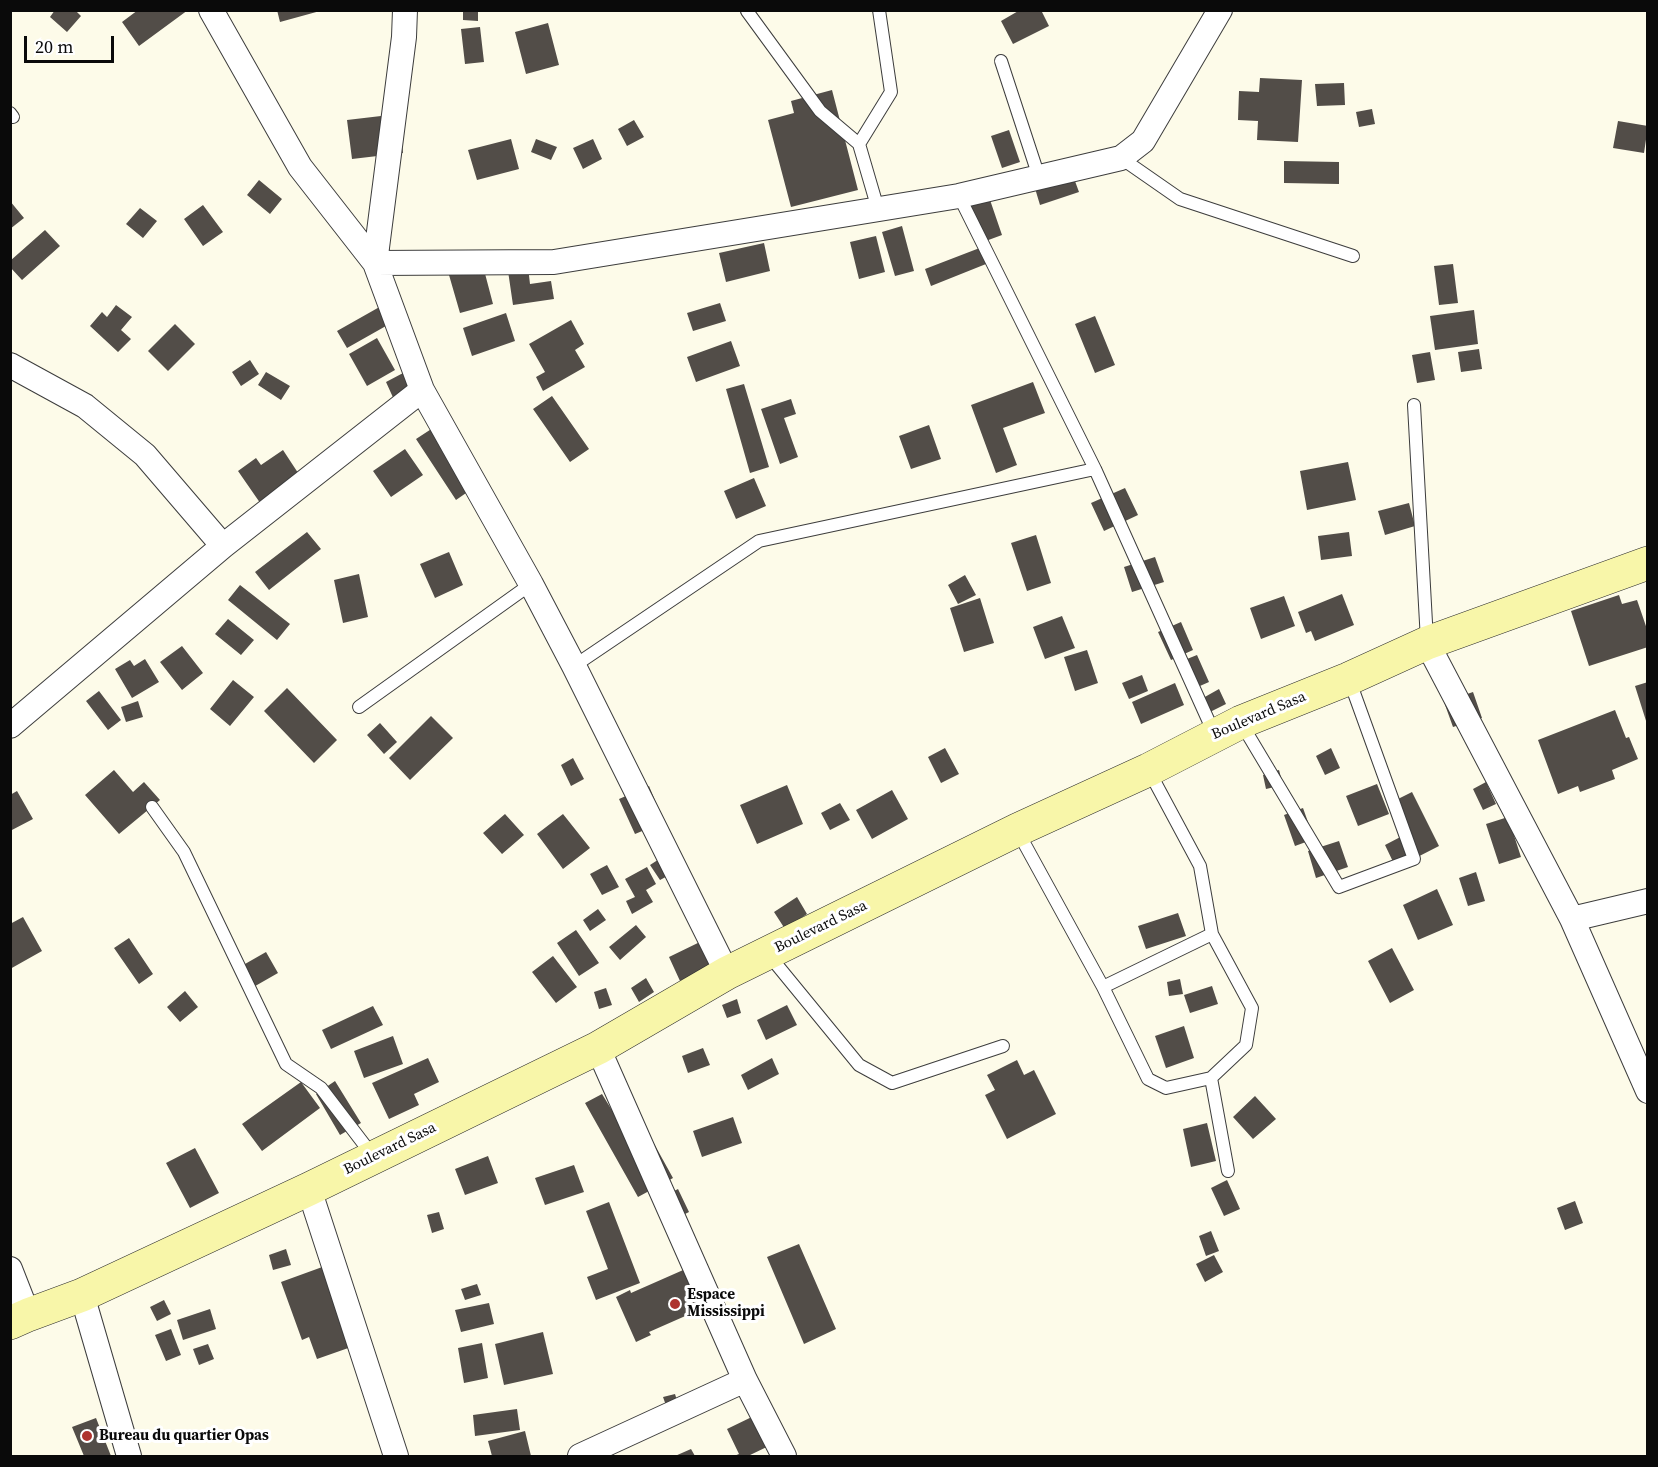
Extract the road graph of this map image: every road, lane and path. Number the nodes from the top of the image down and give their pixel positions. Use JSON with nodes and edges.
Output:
{"nodes":[{"id":1,"x":211,"y":10,"type":"edge"},
{"id":2,"x":405,"y":10,"type":"edge"},
{"id":3,"x":879,"y":10,"type":"edge"},
{"id":4,"x":1220,"y":10,"type":"edge"},
{"id":5,"x":747,"y":12,"type":"edge"},
{"id":6,"x":1001,"y":60,"type":"dead end"},
{"id":7,"x":859,"y":144,"type":"junction"},
{"id":8,"x":1121,"y":158,"type":"junction"},
{"id":9,"x":1039,"y":177,"type":"junction"},
{"id":10,"x":959,"y":196,"type":"junction"},
{"id":11,"x":878,"y":209,"type":"junction"},
{"id":12,"x":1353,"y":256,"type":"dead end"},
{"id":13,"x":375,"y":263,"type":"junction"},
{"id":14,"x":10,"y":365,"type":"edge"},
{"id":15,"x":422,"y":390,"type":"junction"},
{"id":16,"x":1414,"y":405,"type":"dead end"},
{"id":17,"x":1095,"y":469,"type":"junction"},
{"id":18,"x":222,"y":546,"type":"junction"},
{"id":19,"x":1647,"y":563,"type":"edge"},
{"id":20,"x":531,"y":584,"type":"junction"},
{"id":21,"x":1427,"y":643,"type":"junction"},
{"id":22,"x":574,"y":666,"type":"junction"},
{"id":23,"x":1348,"y":679,"type":"junction"},
{"id":24,"x":359,"y":707,"type":"dead end"},
{"id":25,"x":10,"y":726,"type":"edge"},
{"id":26,"x":1228,"y":728,"type":"junction"},
{"id":27,"x":1148,"y":770,"type":"junction"},
{"id":28,"x":152,"y":807,"type":"dead end"},
{"id":29,"x":1017,"y":831,"type":"junction"},
{"id":30,"x":1647,"y":901,"type":"edge"},
{"id":31,"x":1572,"y":919,"type":"junction"},
{"id":32,"x":1212,"y":934,"type":"junction"},
{"id":33,"x":768,"y":953,"type":"junction"},
{"id":34,"x":727,"y":973,"type":"junction"},
{"id":35,"x":1103,"y":987,"type":"junction"},
{"id":36,"x":1003,"y":1046,"type":"dead end"},
{"id":37,"x":598,"y":1048,"type":"junction"},
{"id":38,"x":1211,"y":1078,"type":"junction"},
{"id":39,"x":1647,"y":1091,"type":"edge"},
{"id":40,"x":374,"y":1157,"type":"junction"},
{"id":41,"x":1228,"y":1171,"type":"dead end"},
{"id":42,"x":309,"y":1189,"type":"junction"},
{"id":43,"x":10,"y":1269,"type":"edge"},
{"id":44,"x":82,"y":1294,"type":"junction"},
{"id":45,"x":19,"y":1319,"type":"edge"},
{"id":46,"x":745,"y":1380,"type":"junction"},
{"id":47,"x":129,"y":1456,"type":"edge"},
{"id":48,"x":396,"y":1456,"type":"edge"},
{"id":49,"x":580,"y":1456,"type":"edge"},
{"id":50,"x":784,"y":1456,"type":"edge"}],
"edges":[{"from":1,"to":13,"type":"street"},
{"from":2,"to":13,"type":"street"},
{"from":3,"to":7,"type":"lane"},
{"from":4,"to":8,"type":"street"},
{"from":5,"to":7,"type":"lane"},
{"from":6,"to":9,"type":"lane"},
{"from":7,"to":11,"type":"lane"},
{"from":8,"to":9,"type":"street"},
{"from":8,"to":12,"type":"lane"},
{"from":9,"to":10,"type":"street"},
{"from":10,"to":11,"type":"street"},
{"from":10,"to":17,"type":"lane"},
{"from":11,"to":13,"type":"street"},
{"from":13,"to":15,"type":"street"},
{"from":14,"to":18,"type":"street"},
{"from":15,"to":18,"type":"street"},
{"from":15,"to":20,"type":"street"},
{"from":16,"to":21,"type":"lane"},
{"from":17,"to":22,"type":"lane"},
{"from":17,"to":26,"type":"lane"},
{"from":18,"to":25,"type":"street"},
{"from":19,"to":21,"type":"street","name":"Boulevard Sasa"},
{"from":20,"to":22,"type":"street"},
{"from":20,"to":24,"type":"lane"},
{"from":21,"to":23,"type":"street","name":"Boulevard Sasa"},
{"from":21,"to":31,"type":"street"},
{"from":22,"to":34,"type":"street"},
{"from":23,"to":26,"type":"street","name":"Boulevard Sasa"},
{"from":23,"to":26,"type":"lane"},
{"from":26,"to":27,"type":"street","name":"Boulevard Sasa"},
{"from":27,"to":29,"type":"street","name":"Boulevard Sasa"},
{"from":27,"to":32,"type":"lane"},
{"from":28,"to":40,"type":"lane"},
{"from":29,"to":33,"type":"street","name":"Boulevard Sasa"},
{"from":29,"to":35,"type":"lane"},
{"from":30,"to":31,"type":"street"},
{"from":31,"to":39,"type":"street"},
{"from":32,"to":35,"type":"lane"},
{"from":32,"to":38,"type":"lane"},
{"from":33,"to":34,"type":"street","name":"Boulevard Sasa"},
{"from":33,"to":36,"type":"lane"},
{"from":34,"to":37,"type":"street","name":"Boulevard Sasa"},
{"from":35,"to":38,"type":"lane"},
{"from":37,"to":40,"type":"street","name":"Boulevard Sasa"},
{"from":37,"to":46,"type":"street"},
{"from":38,"to":41,"type":"lane"},
{"from":40,"to":42,"type":"street","name":"Boulevard Sasa"},
{"from":42,"to":44,"type":"street","name":"Boulevard Sasa"},
{"from":42,"to":48,"type":"street"},
{"from":43,"to":45,"type":"street"},
{"from":44,"to":45,"type":"street","name":"Boulevard Sasa"},
{"from":44,"to":47,"type":"street"},
{"from":46,"to":49,"type":"street"},
{"from":46,"to":50,"type":"street"}]}
